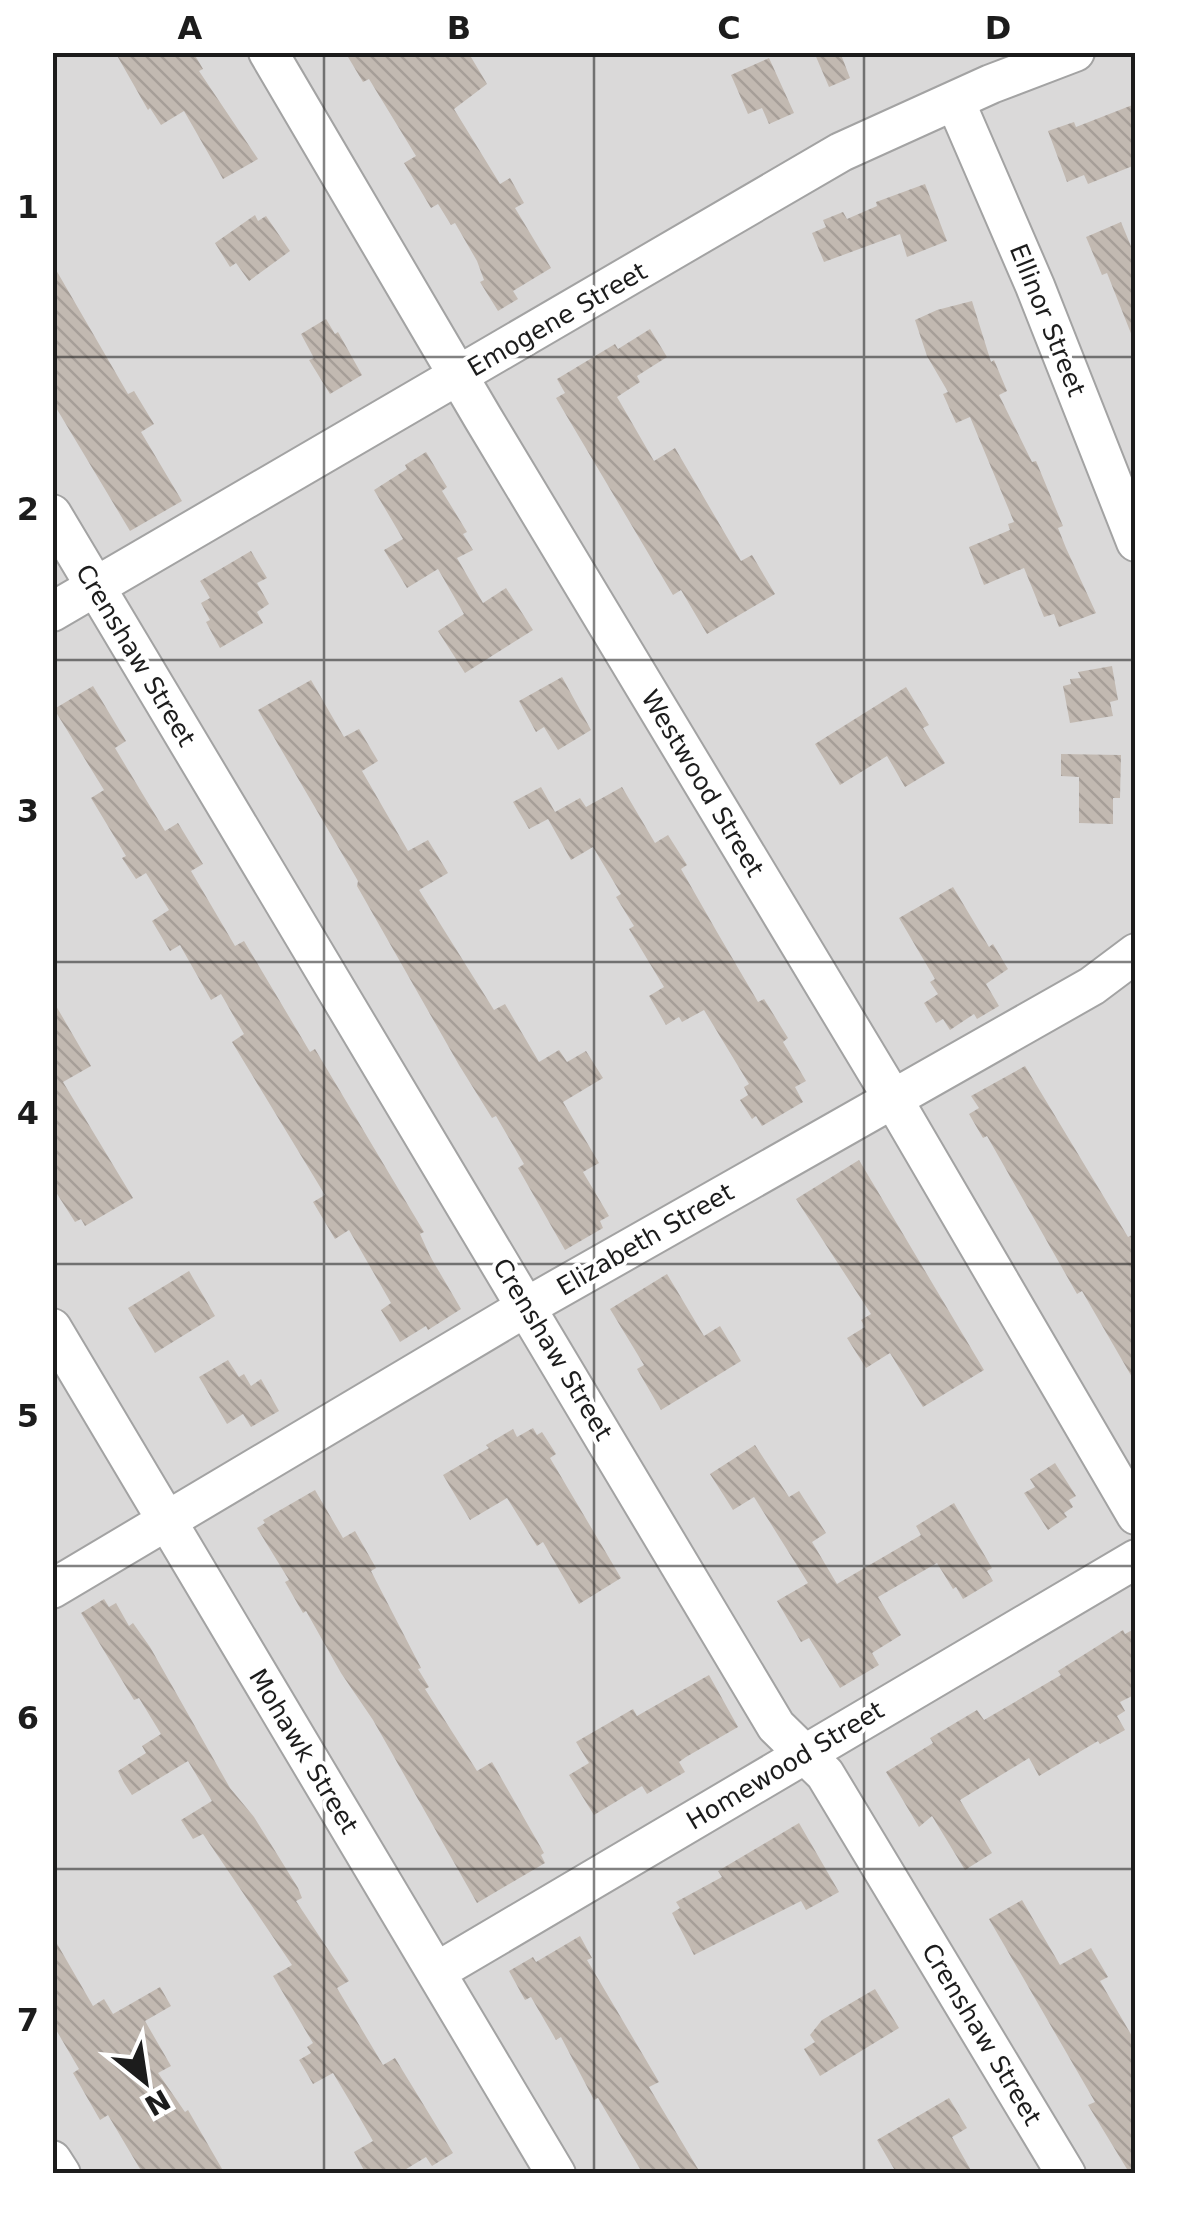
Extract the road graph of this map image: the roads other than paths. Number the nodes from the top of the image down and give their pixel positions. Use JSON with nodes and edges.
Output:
{"nodes":[{"id":1,"x":268,"y":52,"type":"edge"},
{"id":2,"x":1074,"y":52,"type":"edge"},
{"id":3,"x":955,"y":101,"type":"junction"},
{"id":4,"x":460,"y":376,"type":"junction"},
{"id":5,"x":52,"y":514,"type":"edge"},
{"id":6,"x":1136,"y":542,"type":"edge"},
{"id":7,"x":95,"y":587,"type":"junction"},
{"id":8,"x":52,"y":612,"type":"edge"},
{"id":9,"x":1136,"y":953,"type":"edge"},
{"id":10,"x":892,"y":1098,"type":"junction"},
{"id":11,"x":528,"y":1306,"type":"junction"},
{"id":12,"x":52,"y":1328,"type":"edge"},
{"id":13,"x":1136,"y":1515,"type":"edge"},
{"id":14,"x":168,"y":1520,"type":"junction"},
{"id":15,"x":1136,"y":1559,"type":"edge"},
{"id":16,"x":52,"y":1589,"type":"edge"},
{"id":17,"x":804,"y":1754,"type":"junction"},
{"id":18,"x":436,"y":1972,"type":"junction"},
{"id":19,"x":52,"y":2160,"type":"edge"},
{"id":20,"x":60,"y":2174,"type":"edge"},
{"id":21,"x":556,"y":2174,"type":"edge"},
{"id":22,"x":1066,"y":2174,"type":"edge"}],
"edges":[{"from":1,"to":4,"type":"street","name":"Westwood Street"},
{"from":2,"to":3,"type":"street","name":"Emogene Street"},
{"from":3,"to":4,"type":"street","name":"Emogene Street"},
{"from":3,"to":6,"type":"street","name":"Ellinor Street"},
{"from":4,"to":7,"type":"street","name":"Emogene Street"},
{"from":4,"to":10,"type":"street","name":"Westwood Street"},
{"from":5,"to":7,"type":"street","name":"Crenshaw Street"},
{"from":7,"to":8,"type":"street","name":"Emogene Street"},
{"from":7,"to":11,"type":"street","name":"Crenshaw Street"},
{"from":9,"to":10,"type":"street","name":"Elizabeth Street"},
{"from":10,"to":11,"type":"street","name":"Elizabeth Street"},
{"from":10,"to":13,"type":"street","name":"Westwood Street"},
{"from":11,"to":14,"type":"street","name":"Elizabeth Street"},
{"from":11,"to":17,"type":"street","name":"Crenshaw Street"},
{"from":12,"to":14,"type":"street","name":"Mohawk Street"},
{"from":14,"to":16,"type":"street","name":"Elizabeth Street"},
{"from":14,"to":18,"type":"street","name":"Mohawk Street"},
{"from":15,"to":17,"type":"street","name":"Homewood Street"},
{"from":17,"to":18,"type":"street","name":"Homewood Street"},
{"from":17,"to":22,"type":"street","name":"Crenshaw Street"},
{"from":18,"to":21,"type":"street","name":"Mohawk Street"},
{"from":19,"to":20,"type":"street"}]}
